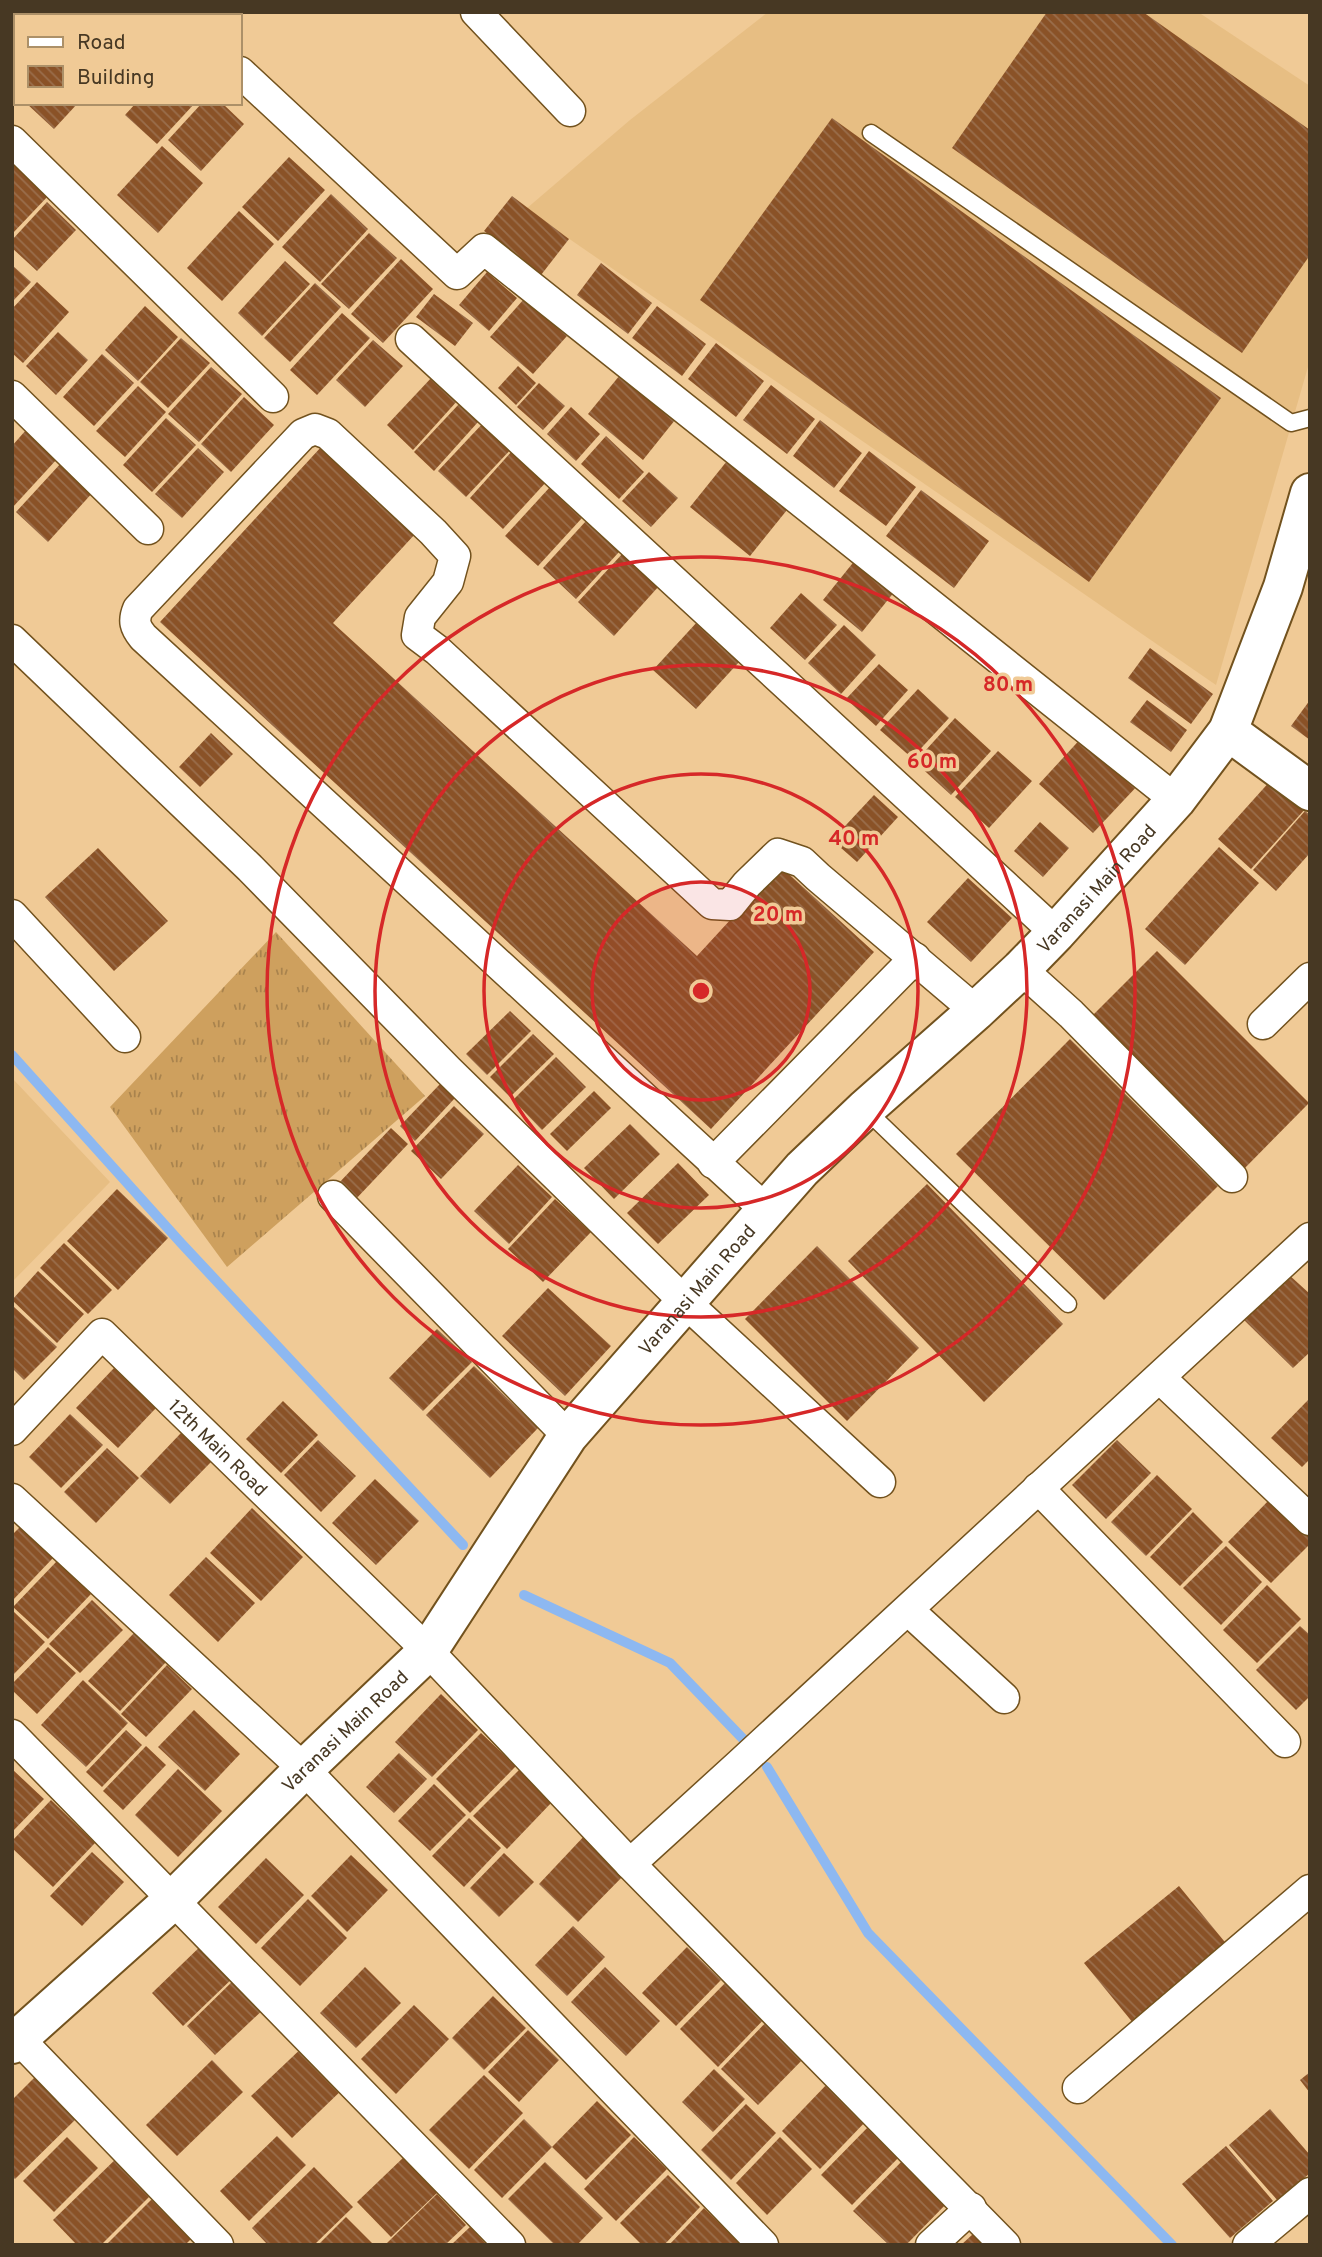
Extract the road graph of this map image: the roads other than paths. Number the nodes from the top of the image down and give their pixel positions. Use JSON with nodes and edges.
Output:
{"nodes":[{"id":1,"x":476,"y":12,"type":"edge"},
{"id":2,"x":242,"y":74,"type":"edge"},
{"id":3,"x":570,"y":111,"type":"dead end"},
{"id":4,"x":871,"y":133,"type":"dead end"},
{"id":5,"x":12,"y":141,"type":"edge"},
{"id":6,"x":411,"y":339,"type":"dead end"},
{"id":7,"x":12,"y":396,"type":"edge"},
{"id":8,"x":273,"y":397,"type":"dead end"},
{"id":9,"x":1310,"y":418,"type":"edge"},
{"id":10,"x":1310,"y":493,"type":"edge"},
{"id":11,"x":148,"y":528,"type":"dead end"},
{"id":12,"x":12,"y":640,"type":"edge"},
{"id":13,"x":1228,"y":731,"type":"junction"},
{"id":14,"x":1310,"y":791,"type":"edge"},
{"id":15,"x":1176,"y":800,"type":"junction"},
{"id":16,"x":12,"y":915,"type":"edge"},
{"id":17,"x":1056,"y":933,"type":"junction"},
{"id":18,"x":915,"y":958,"type":"junction"},
{"id":19,"x":1021,"y":969,"type":"junction"},
{"id":20,"x":1310,"y":978,"type":"edge"},
{"id":21,"x":976,"y":1011,"type":"junction"},
{"id":22,"x":1263,"y":1024,"type":"dead end"},
{"id":23,"x":125,"y":1037,"type":"dead end"},
{"id":24,"x":865,"y":1109,"type":"junction"},
{"id":25,"x":713,"y":1163,"type":"junction"},
{"id":26,"x":1232,"y":1177,"type":"dead end"},
{"id":27,"x":333,"y":1196,"type":"dead end"},
{"id":28,"x":766,"y":1210,"type":"junction"},
{"id":29,"x":1305,"y":1252,"type":"edge"},
{"id":30,"x":686,"y":1303,"type":"junction"},
{"id":31,"x":1068,"y":1304,"type":"dead end"},
{"id":32,"x":1160,"y":1378,"type":"junction"},
{"id":33,"x":12,"y":1430,"type":"edge"},
{"id":34,"x":568,"y":1436,"type":"junction"},
{"id":35,"x":880,"y":1482,"type":"dead end"},
{"id":36,"x":1038,"y":1488,"type":"junction"},
{"id":37,"x":12,"y":1499,"type":"edge"},
{"id":38,"x":1310,"y":1520,"type":"edge"},
{"id":39,"x":909,"y":1611,"type":"junction"},
{"id":40,"x":428,"y":1651,"type":"junction"},
{"id":41,"x":1004,"y":1698,"type":"dead end"},
{"id":42,"x":12,"y":1735,"type":"edge"},
{"id":43,"x":1285,"y":1742,"type":"dead end"},
{"id":44,"x":304,"y":1769,"type":"junction"},
{"id":45,"x":631,"y":1864,"type":"junction"},
{"id":46,"x":1310,"y":1890,"type":"edge"},
{"id":47,"x":173,"y":1900,"type":"junction"},
{"id":48,"x":15,"y":2041,"type":"edge"},
{"id":49,"x":1078,"y":2088,"type":"dead end"},
{"id":50,"x":1310,"y":2193,"type":"edge"},
{"id":51,"x":971,"y":2208,"type":"junction"},
{"id":52,"x":218,"y":2245,"type":"edge"},
{"id":53,"x":510,"y":2245,"type":"edge"},
{"id":54,"x":763,"y":2245,"type":"edge"},
{"id":55,"x":931,"y":2245,"type":"edge"},
{"id":56,"x":1005,"y":2245,"type":"edge"},
{"id":57,"x":1248,"y":2245,"type":"edge"}],
"edges":[{"from":1,"to":3,"type":"street"},
{"from":2,"to":15,"type":"street"},
{"from":4,"to":9,"type":"lane"},
{"from":5,"to":8,"type":"street"},
{"from":6,"to":17,"type":"street"},
{"from":7,"to":11,"type":"street"},
{"from":10,"to":13,"type":"street","name":"Varanasi Main Road"},
{"from":12,"to":30,"type":"street"},
{"from":13,"to":14,"type":"street"},
{"from":13,"to":15,"type":"street","name":"Varanasi Main Road"},
{"from":15,"to":17,"type":"street","name":"Varanasi Main Road"},
{"from":16,"to":23,"type":"street"},
{"from":17,"to":19,"type":"street","name":"Varanasi Main Road"},
{"from":18,"to":21,"type":"street"},
{"from":18,"to":25,"type":"street"},
{"from":18,"to":25,"type":"street"},
{"from":19,"to":21,"type":"street","name":"Varanasi Main Road"},
{"from":19,"to":26,"type":"street"},
{"from":20,"to":22,"type":"street"},
{"from":21,"to":24,"type":"street","name":"Varanasi Main Road"},
{"from":24,"to":28,"type":"street","name":"Varanasi Main Road"},
{"from":24,"to":31,"type":"lane"},
{"from":25,"to":28,"type":"street"},
{"from":27,"to":34,"type":"street"},
{"from":28,"to":30,"type":"street","name":"Varanasi Main Road"},
{"from":29,"to":32,"type":"street"},
{"from":30,"to":34,"type":"street","name":"Varanasi Main Road"},
{"from":30,"to":35,"type":"street"},
{"from":32,"to":36,"type":"street"},
{"from":32,"to":38,"type":"street"},
{"from":33,"to":40,"type":"street","name":"12th Main Road"},
{"from":34,"to":40,"type":"street","name":"Varanasi Main Road"},
{"from":36,"to":39,"type":"street"},
{"from":36,"to":43,"type":"street"},
{"from":37,"to":44,"type":"street"},
{"from":39,"to":41,"type":"street"},
{"from":39,"to":45,"type":"street"},
{"from":40,"to":44,"type":"street","name":"Varanasi Main Road"},
{"from":40,"to":45,"type":"street"},
{"from":42,"to":47,"type":"street"},
{"from":44,"to":47,"type":"street","name":"Varanasi Main Road"},
{"from":44,"to":54,"type":"street"},
{"from":45,"to":51,"type":"street"},
{"from":46,"to":49,"type":"street"},
{"from":47,"to":48,"type":"street","name":"Varanasi Main Road"},
{"from":47,"to":53,"type":"street"},
{"from":48,"to":52,"type":"street"},
{"from":50,"to":57,"type":"street"},
{"from":51,"to":55,"type":"street"},
{"from":51,"to":56,"type":"street"}]}
